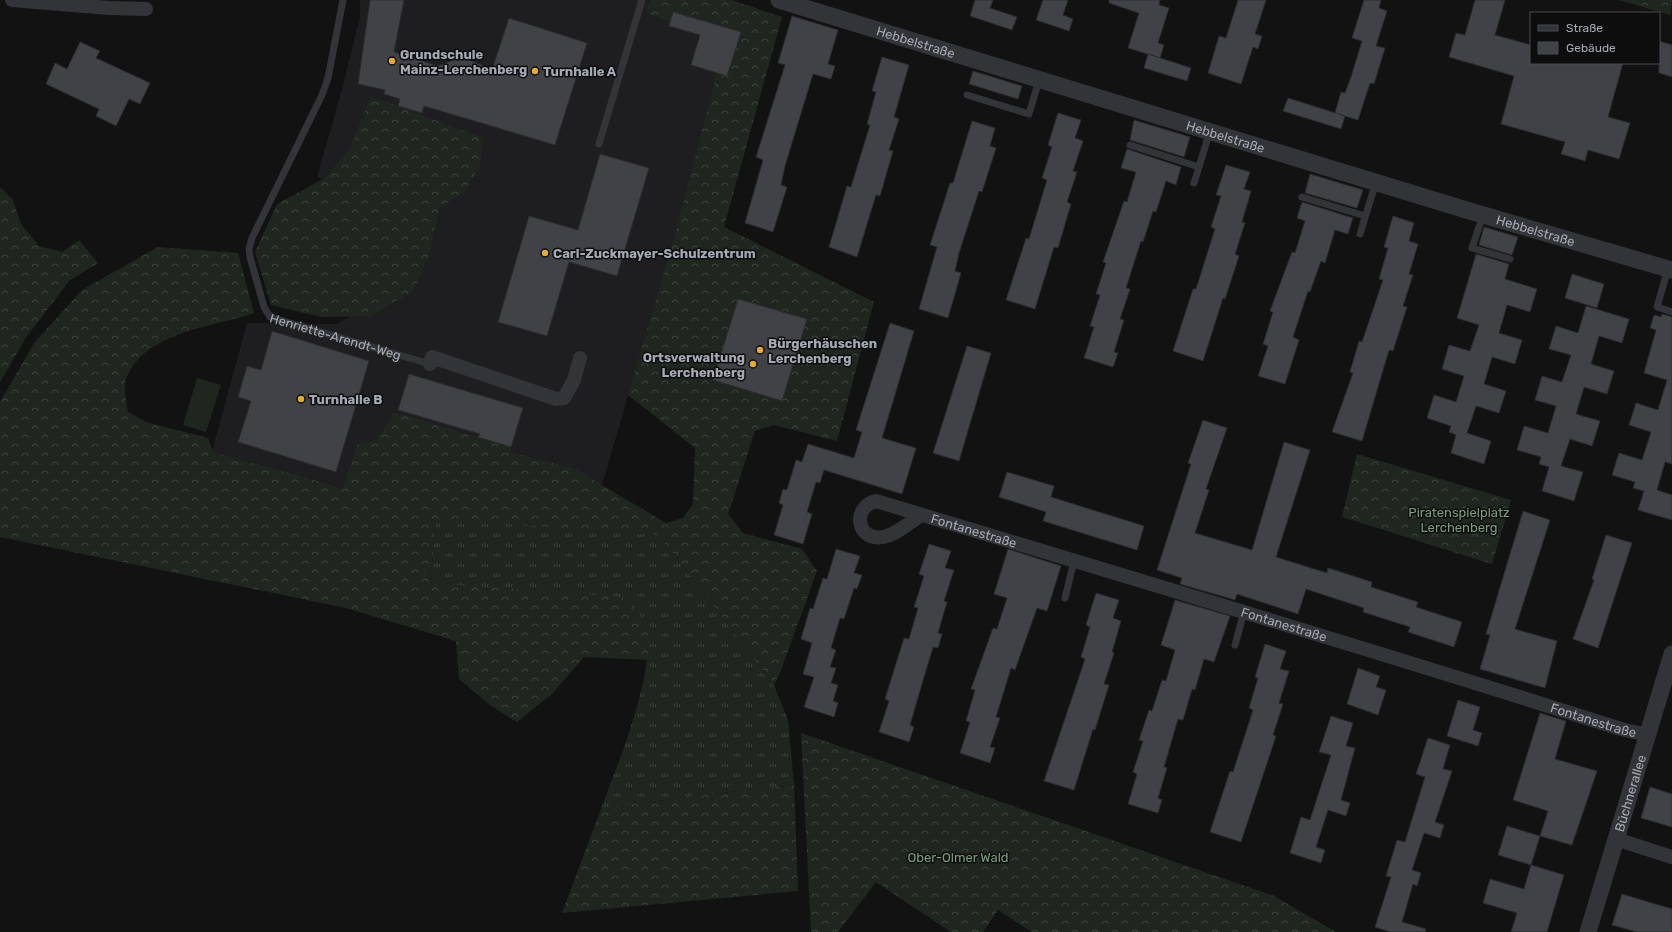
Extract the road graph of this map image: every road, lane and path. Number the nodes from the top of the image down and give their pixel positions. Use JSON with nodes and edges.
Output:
{"nodes":[{"id":1,"x":12,"y":0,"type":"edge"},
{"id":2,"x":343,"y":0,"type":"edge"},
{"id":3,"x":642,"y":0,"type":"edge"},
{"id":4,"x":779,"y":0,"type":"edge"},
{"id":5,"x":146,"y":9,"type":"dead end"},
{"id":6,"x":1039,"y":79,"type":"junction"},
{"id":7,"x":967,"y":95,"type":"dead end"},
{"id":8,"x":1210,"y":131,"type":"junction"},
{"id":9,"x":599,"y":144,"type":"dead end"},
{"id":10,"x":1130,"y":145,"type":"dead end"},
{"id":11,"x":1199,"y":167,"type":"junction"},
{"id":12,"x":1376,"y":181,"type":"junction"},
{"id":13,"x":1194,"y":183,"type":"dead end"},
{"id":14,"x":1302,"y":197,"type":"dead end"},
{"id":15,"x":1483,"y":214,"type":"junction"},
{"id":16,"x":1365,"y":216,"type":"junction"},
{"id":17,"x":1360,"y":234,"type":"dead end"},
{"id":18,"x":1510,"y":259,"type":"dead end"},
{"id":19,"x":1670,"y":270,"type":"edge"},
{"id":20,"x":1672,"y":312,"type":"edge"},
{"id":21,"x":580,"y":358,"type":"dead end"},
{"id":22,"x":430,"y":364,"type":"joint"},
{"id":23,"x":921,"y":515,"type":"dead end"},
{"id":24,"x":1074,"y":561,"type":"junction"},
{"id":25,"x":1065,"y":598,"type":"dead end"},
{"id":26,"x":1244,"y":612,"type":"junction"},
{"id":27,"x":1234,"y":645,"type":"dead end"},
{"id":28,"x":1672,"y":654,"type":"edge"},
{"id":29,"x":1647,"y":735,"type":"junction"},
{"id":30,"x":1616,"y":839,"type":"junction"},
{"id":31,"x":1672,"y":857,"type":"edge"},
{"id":32,"x":1588,"y":932,"type":"edge"}],
"edges":[{"from":1,"to":5,"type":"street"},
{"from":2,"to":22,"type":"lane","name":"Henriette-Arendt-Weg"},
{"from":3,"to":9,"type":"lane"},
{"from":4,"to":6,"type":"street","name":"Hebbelstraße"},
{"from":6,"to":7,"type":"lane"},
{"from":6,"to":8,"type":"street","name":"Hebbelstraße"},
{"from":8,"to":11,"type":"lane"},
{"from":8,"to":12,"type":"street","name":"Hebbelstraße"},
{"from":10,"to":11,"type":"lane"},
{"from":11,"to":13,"type":"lane"},
{"from":12,"to":15,"type":"street","name":"Hebbelstraße"},
{"from":12,"to":16,"type":"lane"},
{"from":14,"to":16,"type":"lane"},
{"from":15,"to":18,"type":"lane"},
{"from":15,"to":19,"type":"street","name":"Hebbelstraße"},
{"from":16,"to":17,"type":"lane"},
{"from":19,"to":20,"type":"lane"},
{"from":21,"to":22,"type":"street","name":"Henriette-Arendt-Weg"},
{"from":23,"to":24,"type":"street","name":"Fontanestraße"},
{"from":24,"to":25,"type":"lane"},
{"from":24,"to":26,"type":"street","name":"Fontanestraße"},
{"from":26,"to":27,"type":"lane"},
{"from":26,"to":29,"type":"street","name":"Fontanestraße"},
{"from":28,"to":29,"type":"street","name":"Büchnerallee"},
{"from":29,"to":30,"type":"street","name":"Büchnerallee"},
{"from":30,"to":31,"type":"street"},
{"from":30,"to":32,"type":"street","name":"Büchnerallee"}]}
